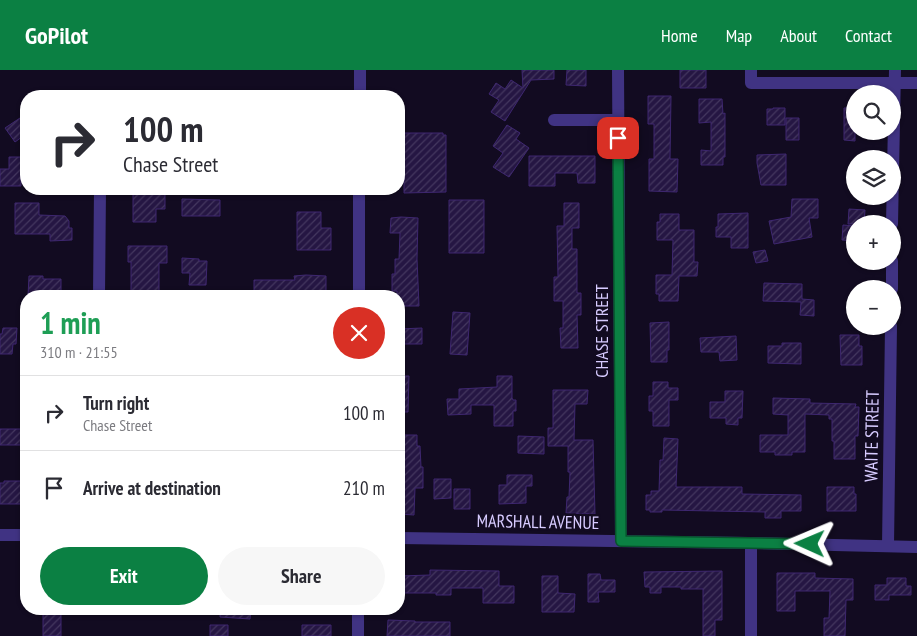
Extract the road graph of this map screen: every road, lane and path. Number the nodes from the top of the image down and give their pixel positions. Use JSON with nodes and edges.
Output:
{"nodes":[{"id":1,"x":360,"y":70,"type":"edge"},
{"id":2,"x":618,"y":70,"type":"edge"},
{"id":3,"x":751,"y":76,"type":"edge"},
{"id":4,"x":895,"y":76,"type":"edge"},
{"id":5,"x":917,"y":83,"type":"edge"},
{"id":6,"x":360,"y":90,"type":"edge"},
{"id":7,"x":554,"y":120,"type":"dead end"},
{"id":8,"x":618,"y":120,"type":"junction"},
{"id":9,"x":100,"y":195,"type":"edge"},
{"id":10,"x":359,"y":195,"type":"edge"},
{"id":11,"x":892,"y":215,"type":"edge"},
{"id":12,"x":99,"y":290,"type":"edge"},
{"id":13,"x":359,"y":290,"type":"edge"},
{"id":14,"x":891,"y":335,"type":"edge"},
{"id":15,"x":0,"y":535,"type":"edge"},
{"id":16,"x":20,"y":535,"type":"edge"},
{"id":17,"x":405,"y":538,"type":"edge"},
{"id":18,"x":621,"y":541,"type":"junction"},
{"id":19,"x":751,"y":543,"type":"junction"},
{"id":20,"x":888,"y":546,"type":"junction"},
{"id":21,"x":917,"y":547,"type":"edge"},
{"id":22,"x":358,"y":615,"type":"edge"},
{"id":23,"x":358,"y":636,"type":"edge"},
{"id":24,"x":751,"y":636,"type":"edge"}],
"edges":[{"from":1,"to":6,"type":"street"},
{"from":2,"to":8,"type":"street","name":"CHASE STREET"},
{"from":3,"to":4,"type":"street"},
{"from":4,"to":5,"type":"street"},
{"from":4,"to":11,"type":"street"},
{"from":7,"to":8,"type":"street"},
{"from":8,"to":18,"type":"street","name":"CHASE STREET"},
{"from":9,"to":12,"type":"street"},
{"from":10,"to":13,"type":"street"},
{"from":14,"to":20,"type":"street","name":"WAITE STREET"},
{"from":15,"to":16,"type":"street"},
{"from":17,"to":18,"type":"street","name":"MARSHALL AVENUE"},
{"from":18,"to":19,"type":"street","name":"MARSHALL AVENUE"},
{"from":19,"to":20,"type":"street","name":"MARSHALL AVENUE"},
{"from":19,"to":24,"type":"street"},
{"from":20,"to":21,"type":"street","name":"MARSHALL AVENUE"},
{"from":22,"to":23,"type":"street"}]}
